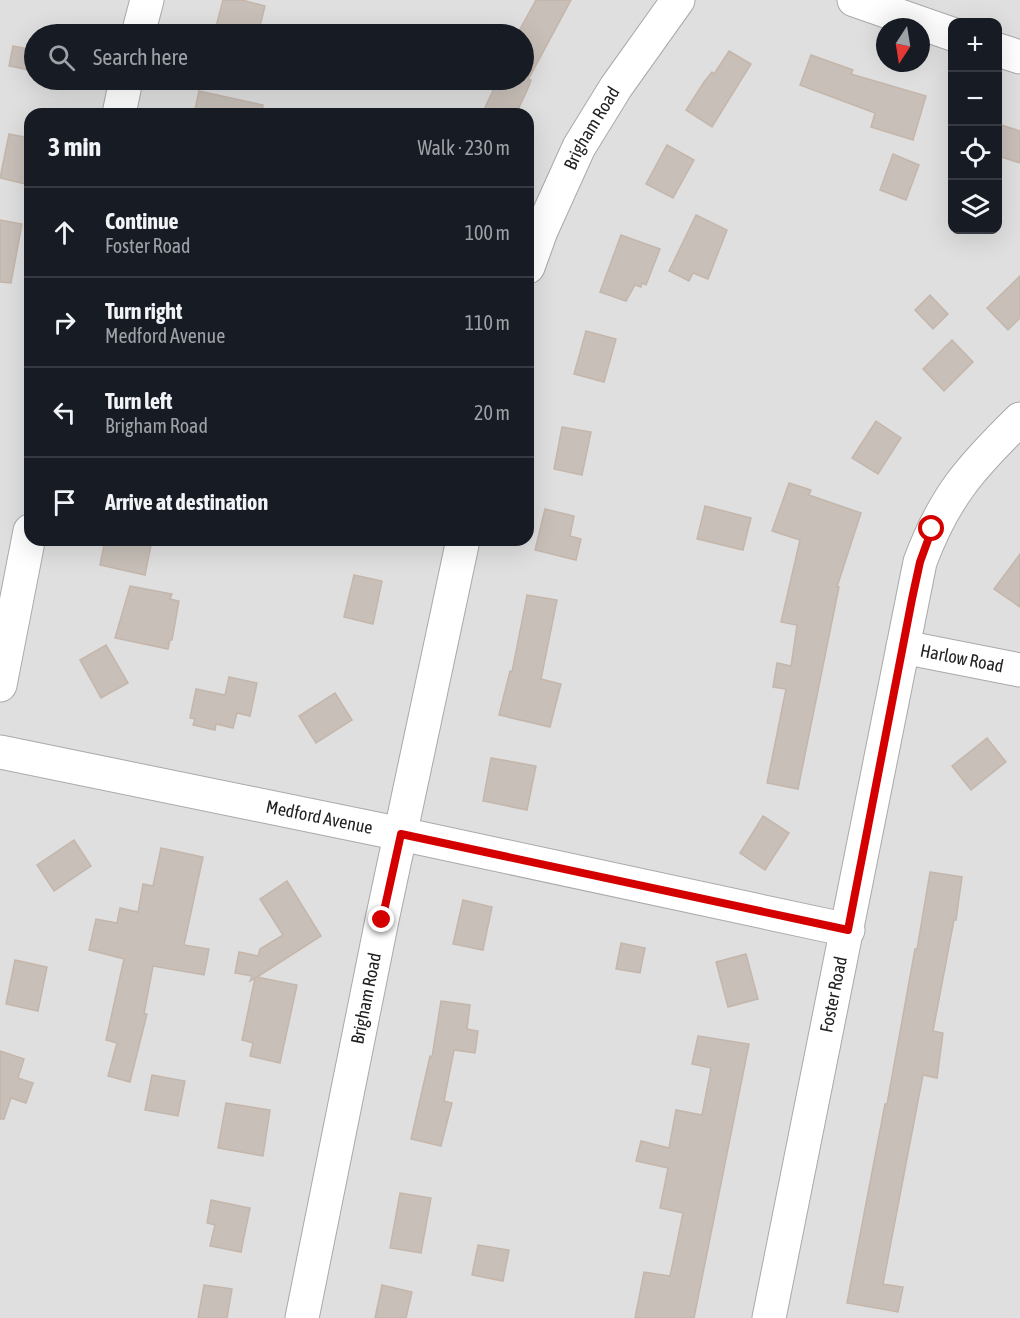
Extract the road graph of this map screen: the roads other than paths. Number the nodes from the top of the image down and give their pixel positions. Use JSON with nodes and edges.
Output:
{"nodes":[{"id":1,"x":147,"y":0,"type":"edge"},
{"id":2,"x":678,"y":0,"type":"edge"},
{"id":3,"x":854,"y":0,"type":"edge"},
{"id":4,"x":141,"y":24,"type":"edge"},
{"id":5,"x":948,"y":33,"type":"edge"},
{"id":6,"x":1002,"y":51,"type":"edge"},
{"id":7,"x":1020,"y":57,"type":"edge"},
{"id":8,"x":124,"y":90,"type":"edge"},
{"id":9,"x":120,"y":108,"type":"edge"},
{"id":10,"x":534,"y":250,"type":"edge"},
{"id":11,"x":1020,"y":419,"type":"edge"},
{"id":12,"x":27,"y":546,"type":"edge"},
{"id":13,"x":462,"y":546,"type":"edge"},
{"id":14,"x":903,"y":647,"type":"junction"},
{"id":15,"x":1020,"y":670,"type":"edge"},
{"id":16,"x":0,"y":685,"type":"edge"},
{"id":17,"x":0,"y":752,"type":"edge"},
{"id":18,"x":401,"y":834,"type":"junction"},
{"id":19,"x":848,"y":930,"type":"junction"},
{"id":20,"x":302,"y":1318,"type":"edge"},
{"id":21,"x":769,"y":1318,"type":"edge"}],
"edges":[{"from":1,"to":4,"type":"street"},
{"from":2,"to":10,"type":"street","name":"Brigham Road"},
{"from":3,"to":5,"type":"street"},
{"from":6,"to":7,"type":"street"},
{"from":8,"to":9,"type":"street"},
{"from":11,"to":14,"type":"street","name":"Foster Road"},
{"from":12,"to":16,"type":"street"},
{"from":13,"to":18,"type":"street","name":"Brigham Road"},
{"from":14,"to":15,"type":"street","name":"Harlow Road"},
{"from":14,"to":19,"type":"street","name":"Foster Road"},
{"from":17,"to":18,"type":"street","name":"Medford Avenue"},
{"from":18,"to":19,"type":"street","name":"Medford Avenue"},
{"from":18,"to":20,"type":"street","name":"Brigham Road"},
{"from":19,"to":21,"type":"street","name":"Foster Road"}]}
